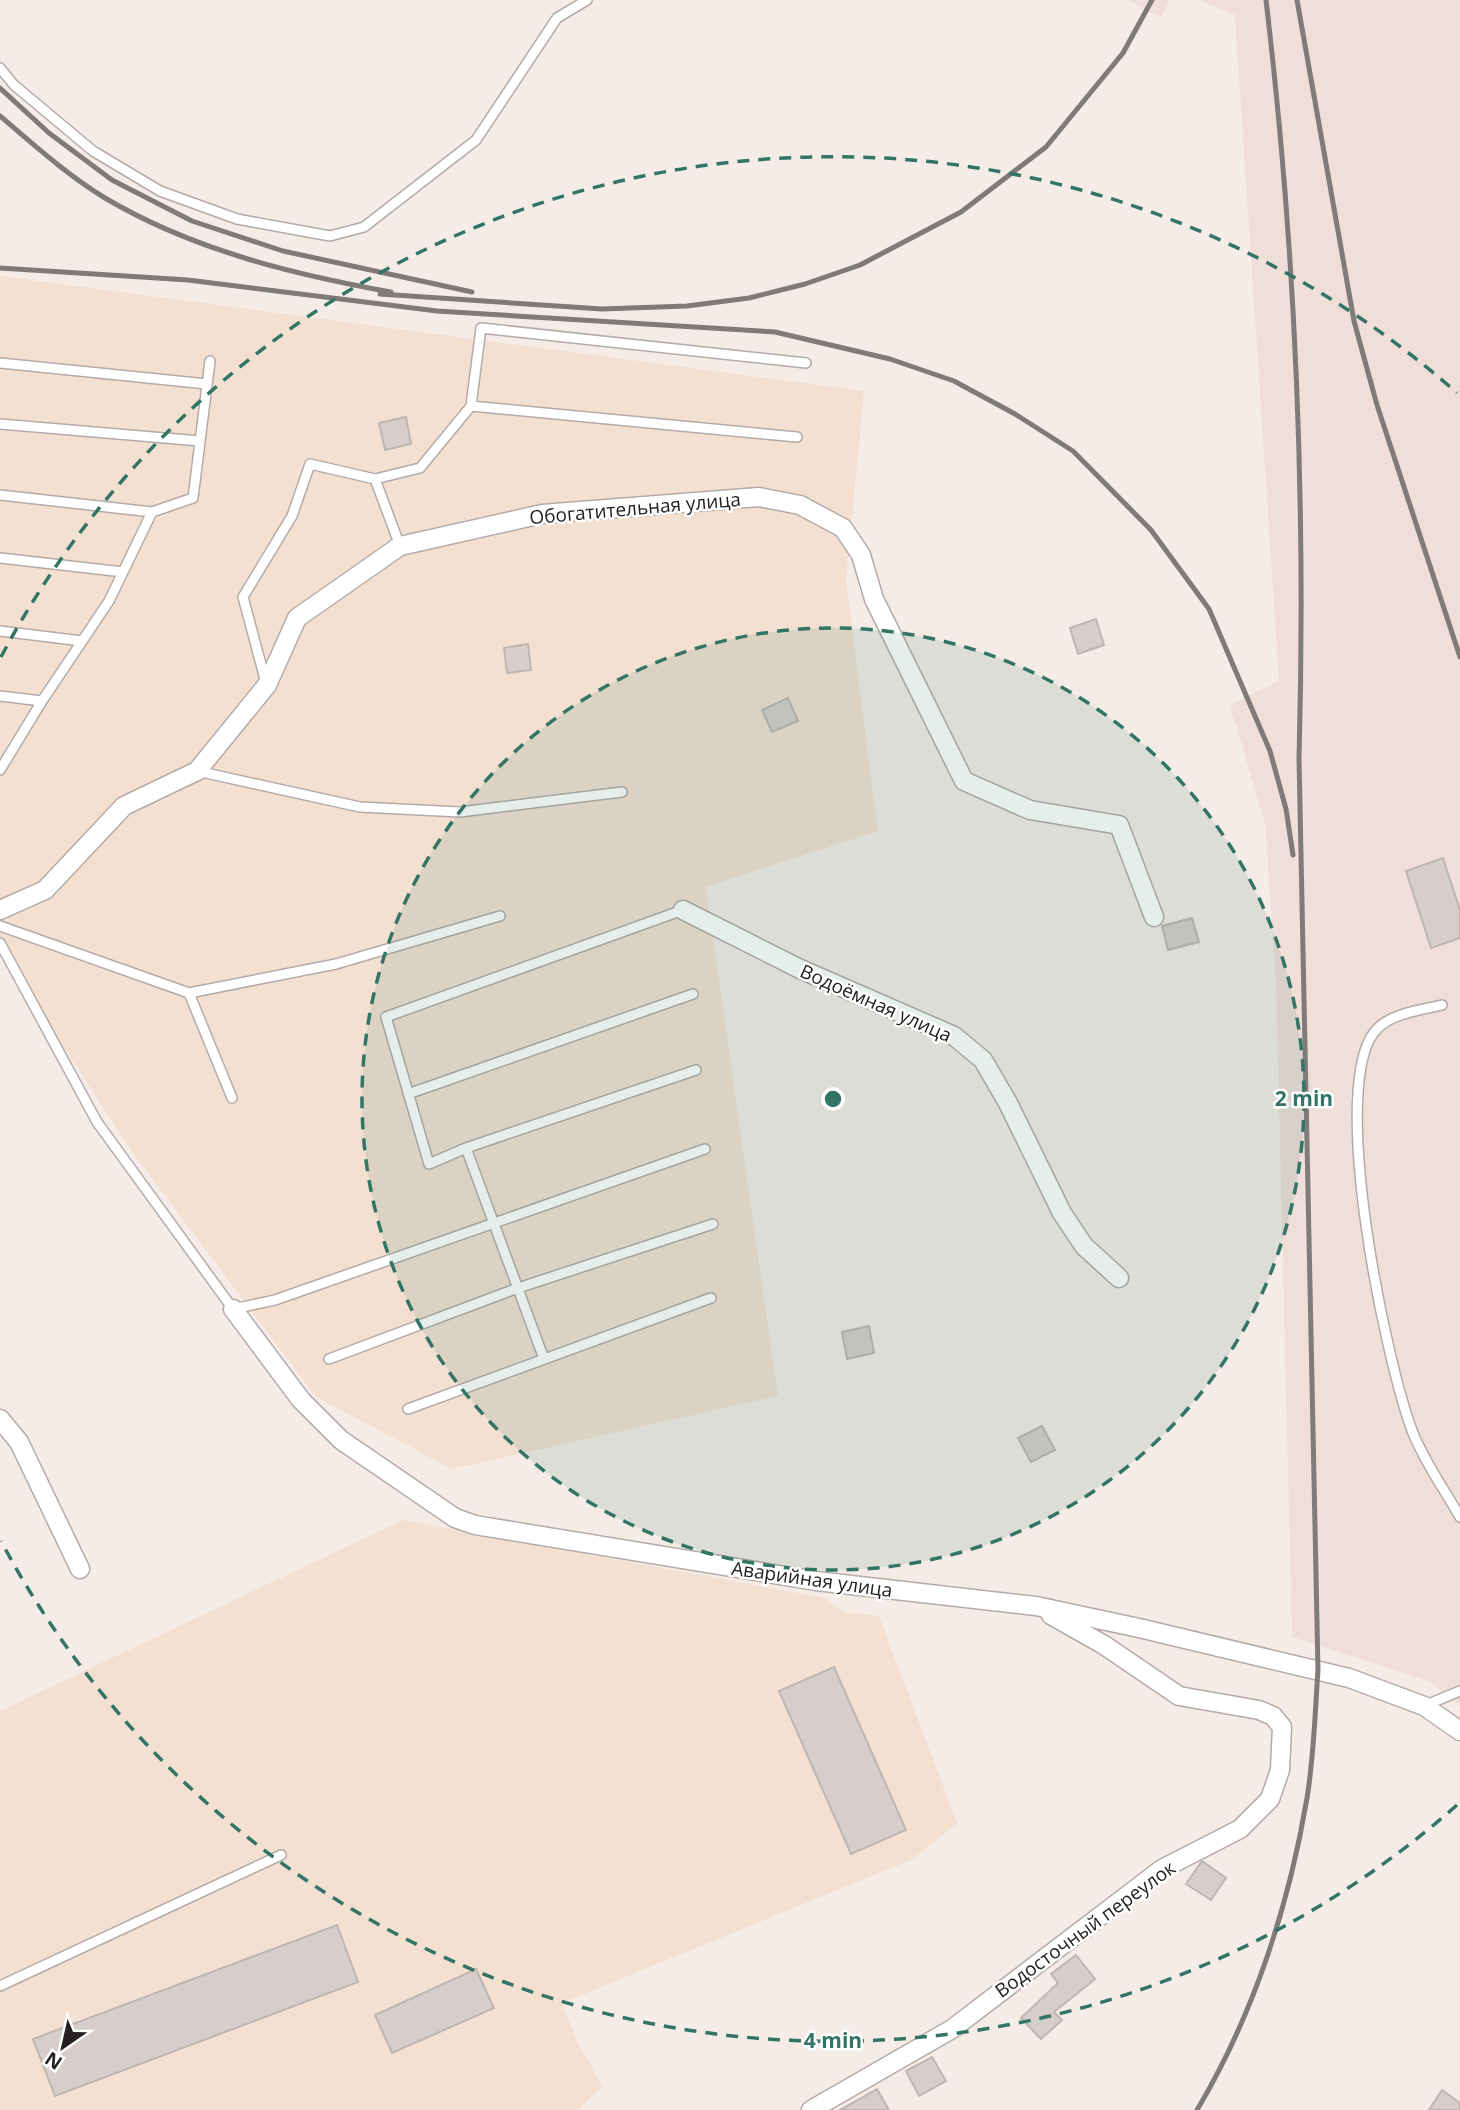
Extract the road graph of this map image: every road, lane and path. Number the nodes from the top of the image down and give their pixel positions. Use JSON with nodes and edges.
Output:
{"nodes":[{"id":1,"x":587,"y":0,"type":"edge"},
{"id":2,"x":0,"y":68,"type":"edge"},
{"id":3,"x":210,"y":361,"type":"dead end"},
{"id":4,"x":0,"y":363,"type":"edge"},
{"id":5,"x":806,"y":363,"type":"dead end"},
{"id":6,"x":207,"y":384,"type":"junction"},
{"id":7,"x":471,"y":407,"type":"junction"},
{"id":8,"x":0,"y":424,"type":"edge"},
{"id":9,"x":797,"y":437,"type":"dead end"},
{"id":10,"x":200,"y":441,"type":"junction"},
{"id":11,"x":375,"y":479,"type":"junction"},
{"id":12,"x":0,"y":495,"type":"edge"},
{"id":13,"x":152,"y":512,"type":"junction"},
{"id":14,"x":400,"y":546,"type":"junction"},
{"id":15,"x":0,"y":558,"type":"edge"},
{"id":16,"x":122,"y":572,"type":"junction"},
{"id":17,"x":0,"y":631,"type":"edge"},
{"id":18,"x":82,"y":641,"type":"junction"},
{"id":19,"x":267,"y":685,"type":"junction"},
{"id":20,"x":0,"y":696,"type":"edge"},
{"id":21,"x":42,"y":701,"type":"junction"},
{"id":22,"x":0,"y":770,"type":"edge"},
{"id":23,"x":197,"y":771,"type":"junction"},
{"id":24,"x":622,"y":792,"type":"dead end"},
{"id":25,"x":683,"y":909,"type":"joint"},
{"id":26,"x":0,"y":910,"type":"edge"},
{"id":27,"x":500,"y":916,"type":"dead end"},
{"id":28,"x":1154,"y":917,"type":"dead end"},
{"id":29,"x":0,"y":926,"type":"edge"},
{"id":30,"x":0,"y":943,"type":"edge"},
{"id":31,"x":189,"y":993,"type":"junction"},
{"id":32,"x":693,"y":994,"type":"dead end"},
{"id":33,"x":1442,"y":1005,"type":"dead end"},
{"id":34,"x":696,"y":1070,"type":"dead end"},
{"id":35,"x":408,"y":1094,"type":"junction"},
{"id":36,"x":232,"y":1098,"type":"dead end"},
{"id":37,"x":466,"y":1148,"type":"junction"},
{"id":38,"x":705,"y":1149,"type":"dead end"},
{"id":39,"x":494,"y":1224,"type":"junction"},
{"id":40,"x":713,"y":1224,"type":"dead end"},
{"id":41,"x":1119,"y":1278,"type":"dead end"},
{"id":42,"x":518,"y":1288,"type":"junction"},
{"id":43,"x":711,"y":1298,"type":"dead end"},
{"id":44,"x":233,"y":1309,"type":"junction"},
{"id":45,"x":329,"y":1359,"type":"dead end"},
{"id":46,"x":544,"y":1359,"type":"junction"},
{"id":47,"x":408,"y":1409,"type":"dead end"},
{"id":48,"x":0,"y":1419,"type":"edge"},
{"id":49,"x":1460,"y":1517,"type":"edge"},
{"id":50,"x":80,"y":1569,"type":"dead end"},
{"id":51,"x":1036,"y":1606,"type":"junction"},
{"id":52,"x":1460,"y":1691,"type":"edge"},
{"id":53,"x":1424,"y":1706,"type":"junction"},
{"id":54,"x":1460,"y":1731,"type":"edge"},
{"id":55,"x":281,"y":1855,"type":"dead end"},
{"id":56,"x":0,"y":1986,"type":"edge"},
{"id":57,"x":811,"y":2110,"type":"edge"}],
"edges":[{"from":1,"to":2,"type":"lane"},
{"from":3,"to":6,"type":"lane"},
{"from":4,"to":6,"type":"lane"},
{"from":5,"to":7,"type":"lane"},
{"from":6,"to":10,"type":"lane"},
{"from":7,"to":9,"type":"lane"},
{"from":7,"to":11,"type":"lane"},
{"from":8,"to":10,"type":"lane"},
{"from":10,"to":13,"type":"lane"},
{"from":11,"to":14,"type":"lane"},
{"from":11,"to":19,"type":"lane"},
{"from":12,"to":13,"type":"lane"},
{"from":13,"to":16,"type":"lane"},
{"from":14,"to":19,"type":"street","name":"Обогатительная улица"},
{"from":14,"to":28,"type":"street","name":"Обогатительная улица"},
{"from":15,"to":16,"type":"lane"},
{"from":16,"to":18,"type":"lane"},
{"from":17,"to":18,"type":"lane"},
{"from":18,"to":21,"type":"lane"},
{"from":19,"to":23,"type":"street","name":"Обогатительная улица"},
{"from":20,"to":21,"type":"lane"},
{"from":21,"to":22,"type":"lane"},
{"from":23,"to":24,"type":"lane"},
{"from":23,"to":26,"type":"street","name":"Обогатительная улица"},
{"from":25,"to":35,"type":"lane"},
{"from":25,"to":41,"type":"street","name":"Водоёмная улица"},
{"from":27,"to":31,"type":"lane"},
{"from":29,"to":31,"type":"lane"},
{"from":30,"to":44,"type":"lane"},
{"from":31,"to":36,"type":"lane"},
{"from":32,"to":35,"type":"lane"},
{"from":33,"to":49,"type":"lane"},
{"from":34,"to":37,"type":"lane"},
{"from":35,"to":37,"type":"lane"},
{"from":37,"to":39,"type":"lane"},
{"from":38,"to":39,"type":"lane"},
{"from":39,"to":42,"type":"lane"},
{"from":39,"to":44,"type":"lane"},
{"from":40,"to":42,"type":"lane"},
{"from":42,"to":45,"type":"lane"},
{"from":42,"to":46,"type":"lane"},
{"from":43,"to":46,"type":"lane"},
{"from":44,"to":51,"type":"street","name":"Аварийная улица"},
{"from":46,"to":47,"type":"lane"},
{"from":48,"to":50,"type":"street"},
{"from":51,"to":53,"type":"street","name":"Аварийная улица"},
{"from":51,"to":57,"type":"street","name":"Водосточный переулок"},
{"from":52,"to":53,"type":"lane"},
{"from":53,"to":54,"type":"street","name":"Аварийная улица"},
{"from":55,"to":56,"type":"lane"}]}
